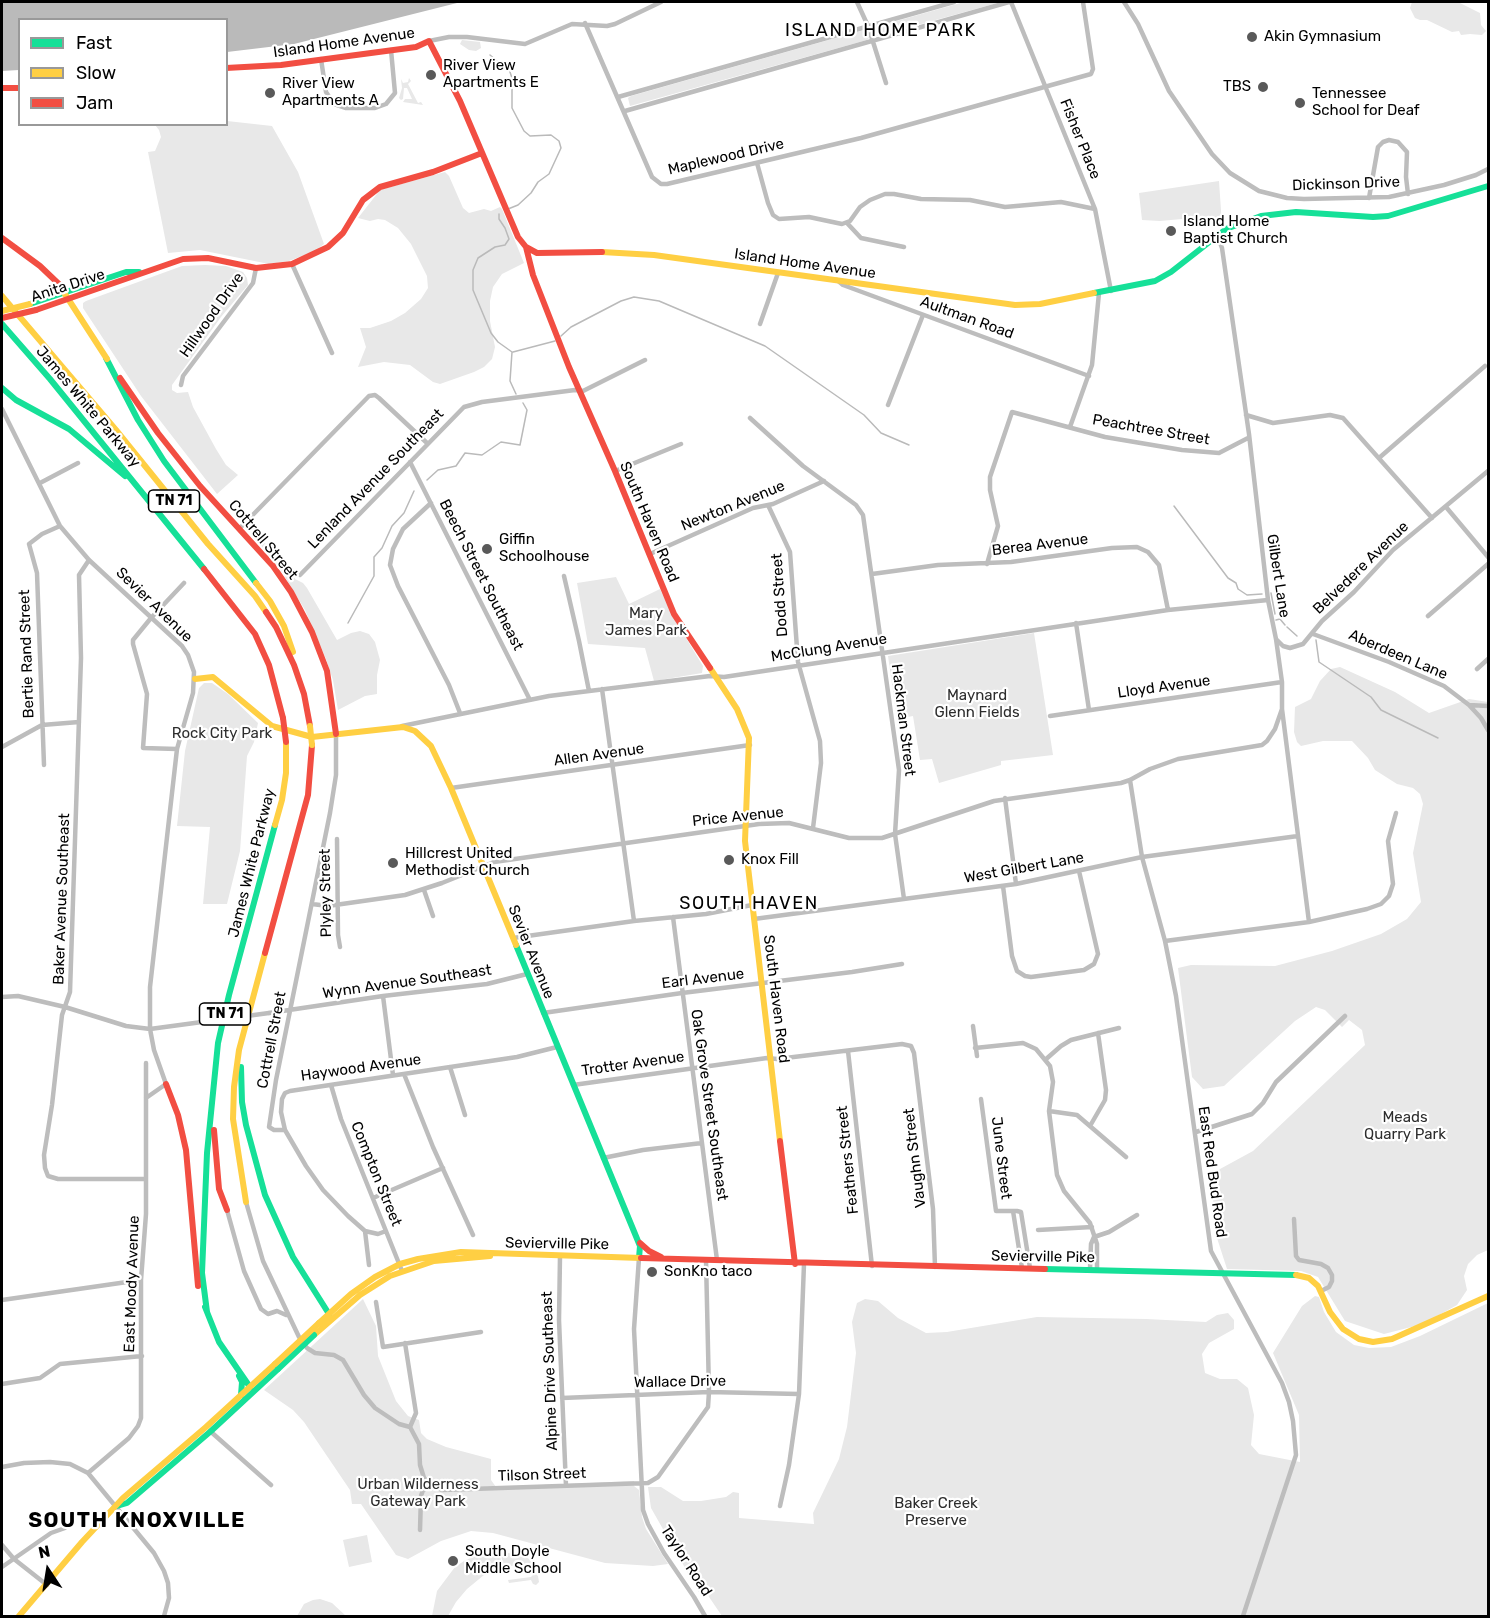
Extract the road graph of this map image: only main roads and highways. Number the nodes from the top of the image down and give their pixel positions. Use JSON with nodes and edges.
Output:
{"nodes":[{"id":1,"x":228,"y":68,"type":"edge"},
{"id":2,"x":2,"y":88,"type":"edge"},
{"id":3,"x":18,"y":88,"type":"edge"},
{"id":4,"x":482,"y":153,"type":"junction"},
{"id":5,"x":1488,"y":186,"type":"edge"},
{"id":6,"x":2,"y":238,"type":"edge"},
{"id":7,"x":526,"y":247,"type":"junction"},
{"id":8,"x":256,"y":268,"type":"joint"},
{"id":9,"x":140,"y":272,"type":"junction"},
{"id":10,"x":63,"y":291,"type":"junction"},
{"id":11,"x":2,"y":296,"type":"edge"},
{"id":12,"x":68,"y":299,"type":"junction"},
{"id":13,"x":2,"y":310,"type":"edge"},
{"id":14,"x":2,"y":318,"type":"edge"},
{"id":15,"x":2,"y":324,"type":"edge"},
{"id":16,"x":106,"y":358,"type":"junction"},
{"id":17,"x":2,"y":388,"type":"edge"},
{"id":18,"x":145,"y":495,"type":"junction"},
{"id":19,"x":195,"y":679,"type":"road end"},
{"id":20,"x":304,"y":694,"type":"junction"},
{"id":21,"x":336,"y":734,"type":"junction"},
{"id":22,"x":246,"y":1023,"type":"junction"},
{"id":23,"x":215,"y":1069,"type":"junction"},
{"id":24,"x":166,"y":1084,"type":"road end"},
{"id":25,"x":246,"y":1202,"type":"road end"},
{"id":26,"x":227,"y":1209,"type":"road end"},
{"id":27,"x":638,"y":1240,"type":"junction"},
{"id":28,"x":503,"y":1255,"type":"junction"},
{"id":29,"x":639,"y":1258,"type":"junction"},
{"id":30,"x":664,"y":1259,"type":"junction"},
{"id":31,"x":795,"y":1264,"type":"junction"},
{"id":32,"x":401,"y":1267,"type":"junction"},
{"id":33,"x":1488,"y":1296,"type":"edge"},
{"id":34,"x":207,"y":1312,"type":"junction"},
{"id":35,"x":331,"y":1316,"type":"junction"},
{"id":36,"x":235,"y":1367,"type":"junction"},
{"id":37,"x":276,"y":1367,"type":"junction"},
{"id":38,"x":252,"y":1389,"type":"junction"},
{"id":39,"x":241,"y":1395,"type":"junction"},
{"id":40,"x":208,"y":1429,"type":"junction"},
{"id":41,"x":19,"y":1617,"type":"edge"}],
"edges":[{"from":1,"to":4,"type":"main road","name":"Island Home Avenue"},
{"from":2,"to":3,"type":"main road"},
{"from":4,"to":7,"type":"main road","name":"Island Home Avenue"},
{"from":4,"to":8,"type":"main road","name":"Hillwood Drive"},
{"from":5,"to":7,"type":"main road","name":"Island Home Avenue"},
{"from":6,"to":10,"type":"main road","name":"Cottrell Street"},
{"from":7,"to":31,"type":"main road","name":"South Haven Road"},
{"from":8,"to":9,"type":"main road","name":"Anita Drive"},
{"from":9,"to":10,"type":"main road","name":"Anita Drive"},
{"from":9,"to":12,"type":"main road","name":"Anita Drive"},
{"from":10,"to":12,"type":"main road","name":"Cottrell Street"},
{"from":10,"to":13,"type":"main road","name":"Anita Drive","bridge":true},
{"from":11,"to":20,"type":"main road","name":"James White Parkway","number":"TN 71"},
{"from":12,"to":14,"type":"main road","name":"Anita Drive","bridge":true},
{"from":12,"to":16,"type":"main road","name":"Cottrell Street"},
{"from":15,"to":18,"type":"main road","name":"James White Parkway","number":"TN 71"},
{"from":16,"to":20,"type":"main road"},
{"from":16,"to":21,"type":"main road","name":"Cottrell Street"},
{"from":17,"to":18,"type":"main road"},
{"from":18,"to":23,"type":"main road","name":"James White Parkway","number":"TN 71","bridge":true},
{"from":19,"to":21,"type":"main road","name":"Sevier Avenue"},
{"from":20,"to":22,"type":"main road","name":"James White Parkway","number":"TN 71","bridge":true},
{"from":21,"to":27,"type":"main road","name":"Sevier Avenue"},
{"from":22,"to":25,"type":"main road"},
{"from":22,"to":35,"type":"main road"},
{"from":23,"to":26,"type":"main road"},
{"from":23,"to":34,"type":"main road"},
{"from":24,"to":34,"type":"main road"},
{"from":27,"to":29,"type":"main road","name":"Sevier Avenue"},
{"from":27,"to":30,"type":"main road"},
{"from":28,"to":29,"type":"main road","name":"Sevierville Pike"},
{"from":28,"to":32,"type":"main road","name":"Sevierville Pike"},
{"from":28,"to":32,"type":"main road","name":"Sevierville Pike"},
{"from":29,"to":30,"type":"main road","name":"Sevierville Pike"},
{"from":30,"to":31,"type":"main road","name":"Sevierville Pike"},
{"from":31,"to":33,"type":"main road","name":"Sevierville Pike"},
{"from":32,"to":35,"type":"main road","name":"Sevierville Pike"},
{"from":34,"to":36,"type":"main road"},
{"from":35,"to":37,"type":"main road","name":"Sevierville Pike","bridge":true},
{"from":35,"to":37,"type":"main road","name":"Sevierville Pike","bridge":true},
{"from":36,"to":38,"type":"main road"},
{"from":36,"to":39,"type":"main road"},
{"from":37,"to":38,"type":"main road","name":"Sevierville Pike"},
{"from":38,"to":39,"type":"main road","name":"Sevierville Pike"},
{"from":38,"to":40,"type":"main road","name":"Sevierville Pike"},
{"from":39,"to":40,"type":"main road","name":"Sevierville Pike"},
{"from":40,"to":41,"type":"main road","name":"Sevierville Pike"}]}
